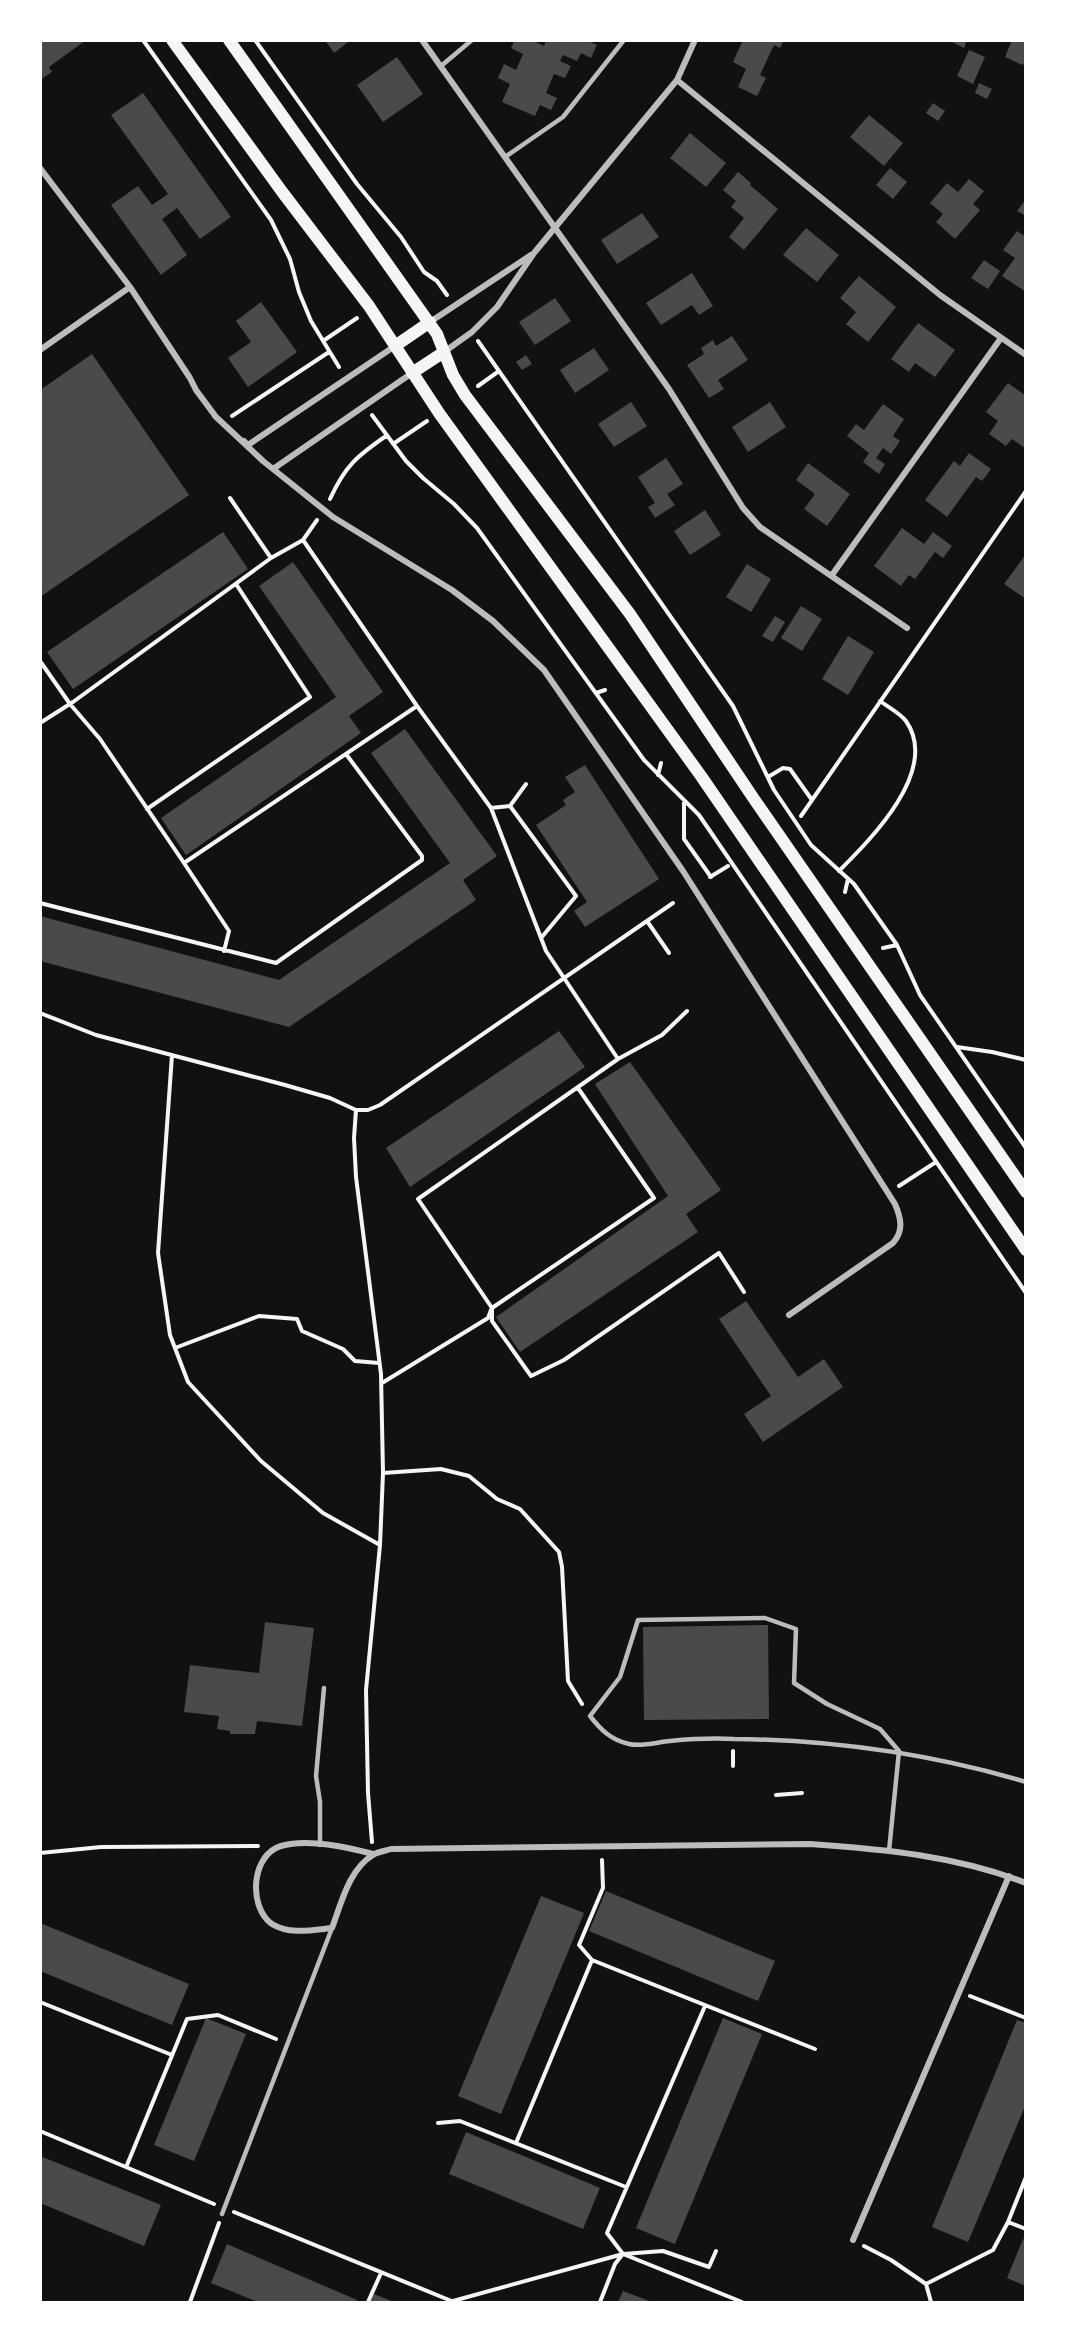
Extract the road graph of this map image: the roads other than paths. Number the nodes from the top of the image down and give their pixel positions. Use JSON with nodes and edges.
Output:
{"nodes":[{"id":1,"x":172,"y":40,"type":"edge"},
{"id":2,"x":229,"y":40,"type":"edge"},
{"id":3,"x":422,"y":40,"type":"edge"},
{"id":4,"x":472,"y":40,"type":"edge"},
{"id":5,"x":624,"y":40,"type":"edge"},
{"id":6,"x":695,"y":40,"type":"edge"},
{"id":7,"x":441,"y":66,"type":"junction"},
{"id":8,"x":677,"y":80,"type":"junction"},
{"id":9,"x":505,"y":158,"type":"junction"},
{"id":10,"x":40,"y":168,"type":"edge"},
{"id":11,"x":555,"y":228,"type":"junction"},
{"id":12,"x":534,"y":253,"type":"junction"},
{"id":13,"x":130,"y":287,"type":"junction"},
{"id":14,"x":430,"y":322,"type":"junction"},
{"id":15,"x":1001,"y":338,"type":"junction"},
{"id":16,"x":395,"y":346,"type":"junction"},
{"id":17,"x":40,"y":350,"type":"edge"},
{"id":18,"x":444,"y":352,"type":"junction"},
{"id":19,"x":1026,"y":355,"type":"edge"},
{"id":20,"x":412,"y":374,"type":"junction"},
{"id":21,"x":215,"y":416,"type":"junction"},
{"id":22,"x":273,"y":469,"type":"junction"},
{"id":23,"x":832,"y":575,"type":"junction"},
{"id":24,"x":907,"y":628,"type":"dead end"},
{"id":25,"x":1026,"y":1192,"type":"edge"},
{"id":26,"x":1026,"y":1251,"type":"edge"},
{"id":27,"x":789,"y":1315,"type":"dead end"},
{"id":28,"x":324,"y":1688,"type":"dead end"},
{"id":29,"x":899,"y":1751,"type":"junction"},
{"id":30,"x":1026,"y":1782,"type":"edge"},
{"id":31,"x":320,"y":1845,"type":"junction"},
{"id":32,"x":889,"y":1851,"type":"junction"},
{"id":33,"x":373,"y":1854,"type":"junction"},
{"id":34,"x":1009,"y":1876,"type":"junction"},
{"id":35,"x":1026,"y":1883,"type":"edge"},
{"id":36,"x":332,"y":1928,"type":"junction"},
{"id":37,"x":222,"y":2214,"type":"road end"},
{"id":38,"x":853,"y":2240,"type":"road end"}],
"edges":[{"from":1,"to":16,"type":"main road"},
{"from":2,"to":14,"type":"main road"},
{"from":3,"to":7,"type":"street"},
{"from":4,"to":7,"type":"lane"},
{"from":5,"to":9,"type":"lane"},
{"from":6,"to":8,"type":"street"},
{"from":7,"to":9,"type":"street"},
{"from":8,"to":11,"type":"street"},
{"from":8,"to":15,"type":"street"},
{"from":9,"to":11,"type":"street"},
{"from":10,"to":13,"type":"street"},
{"from":11,"to":12,"type":"street"},
{"from":11,"to":23,"type":"street"},
{"from":12,"to":14,"type":"street"},
{"from":12,"to":18,"type":"street"},
{"from":13,"to":17,"type":"street"},
{"from":13,"to":21,"type":"street"},
{"from":14,"to":16,"type":"main road"},
{"from":14,"to":18,"type":"main road"},
{"from":15,"to":19,"type":"street"},
{"from":15,"to":23,"type":"street"},
{"from":16,"to":20,"type":"main road"},
{"from":16,"to":21,"type":"street"},
{"from":18,"to":20,"type":"main road"},
{"from":18,"to":25,"type":"main road"},
{"from":20,"to":22,"type":"street"},
{"from":20,"to":26,"type":"main road"},
{"from":21,"to":22,"type":"street"},
{"from":22,"to":27,"type":"street"},
{"from":23,"to":24,"type":"street"},
{"from":28,"to":31,"type":"lane"},
{"from":29,"to":29,"type":"lane"},
{"from":29,"to":30,"type":"lane"},
{"from":29,"to":32,"type":"lane"},
{"from":31,"to":33,"type":"street"},
{"from":31,"to":36,"type":"street"},
{"from":32,"to":33,"type":"street"},
{"from":32,"to":34,"type":"street"},
{"from":33,"to":36,"type":"street"},
{"from":34,"to":35,"type":"street"},
{"from":34,"to":38,"type":"street"},
{"from":36,"to":37,"type":"lane"}]}
